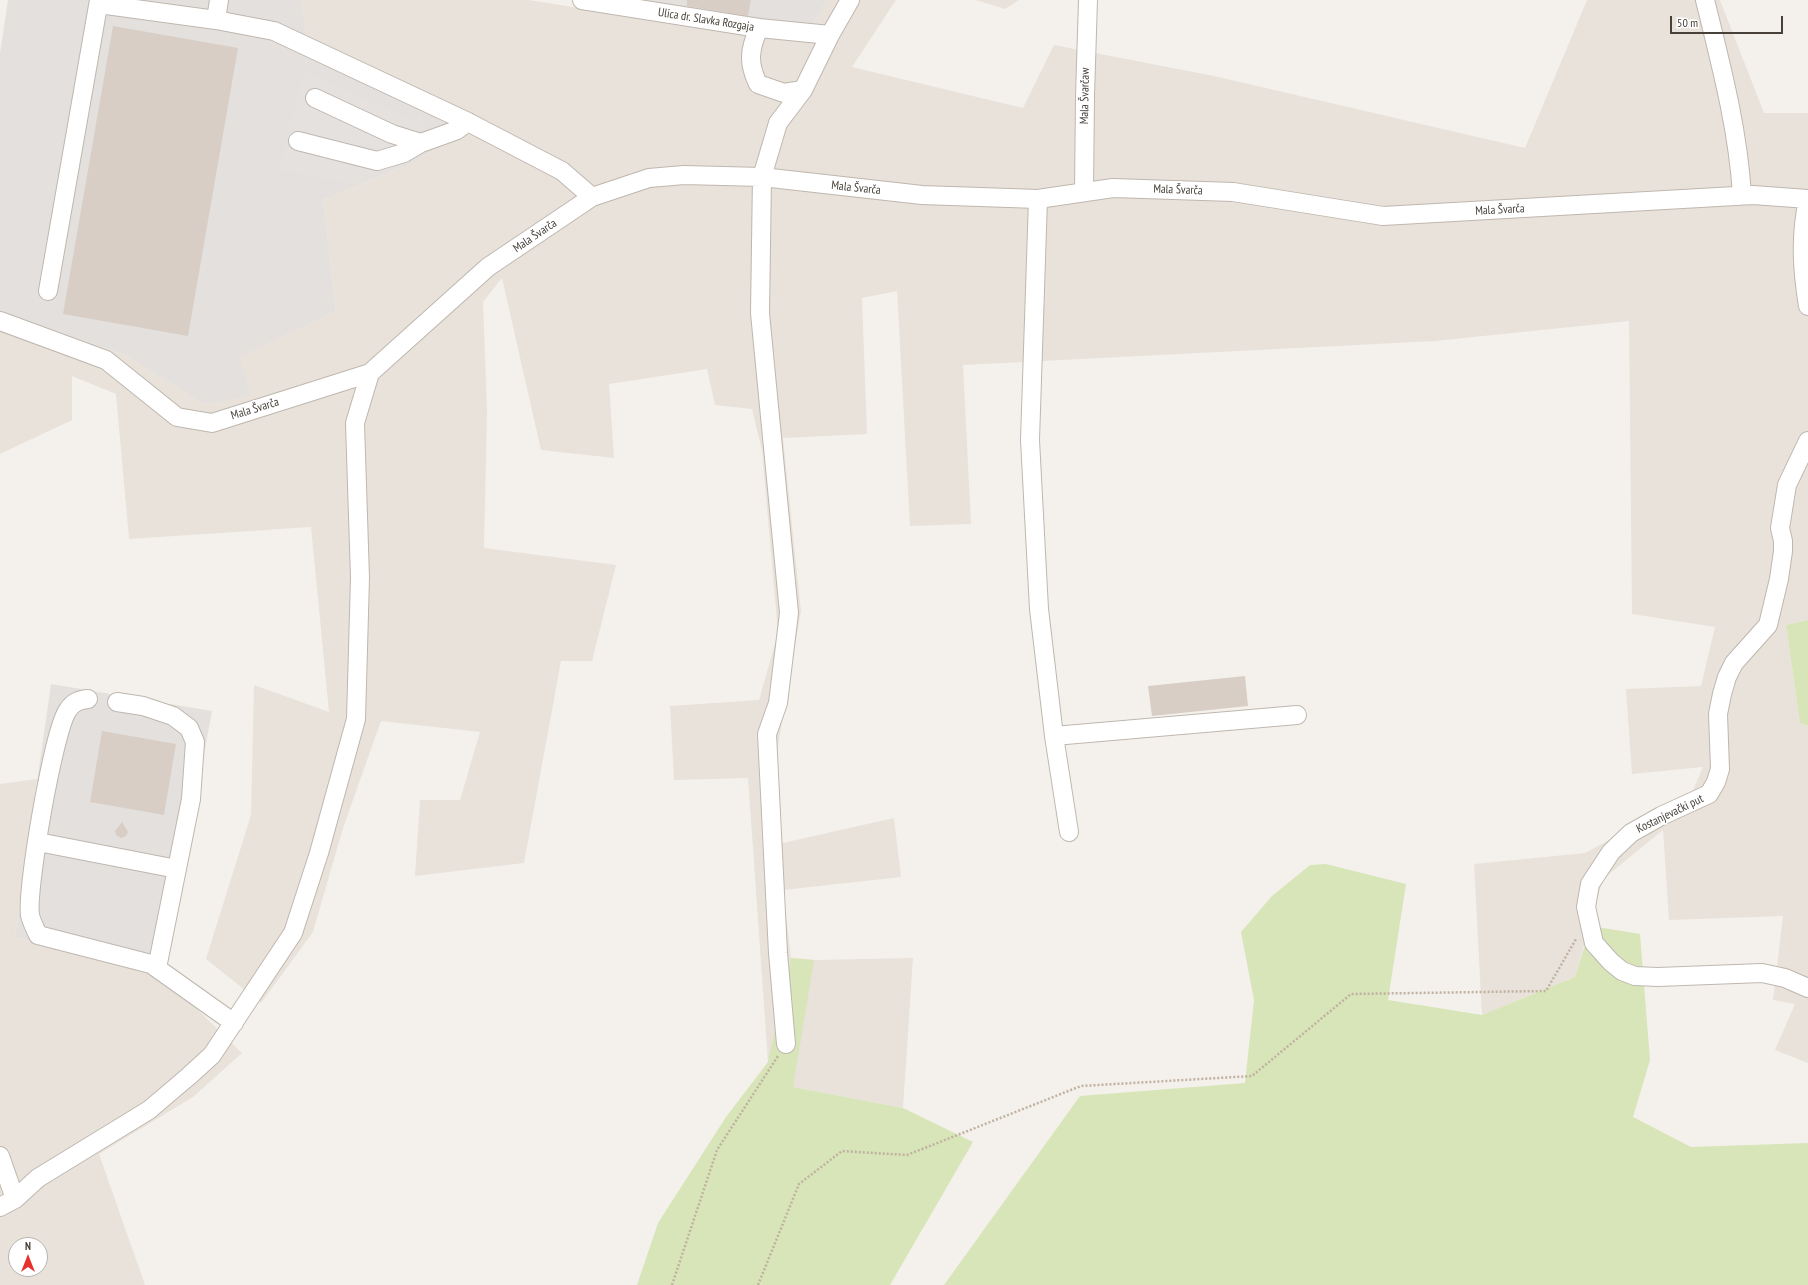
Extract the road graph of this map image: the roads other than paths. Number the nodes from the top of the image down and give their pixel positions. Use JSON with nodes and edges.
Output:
{"nodes":[{"id":1,"x":219,"y":0,"type":"edge"},
{"id":2,"x":582,"y":0,"type":"edge"},
{"id":3,"x":850,"y":0,"type":"edge"},
{"id":4,"x":1088,"y":0,"type":"edge"},
{"id":5,"x":1705,"y":0,"type":"edge"},
{"id":6,"x":99,"y":2,"type":"edge"},
{"id":7,"x":216,"y":20,"type":"junction"},
{"id":8,"x":759,"y":28,"type":"junction"},
{"id":9,"x":830,"y":35,"type":"junction"},
{"id":10,"x":803,"y":90,"type":"junction"},
{"id":11,"x":315,"y":98,"type":"dead end"},
{"id":12,"x":468,"y":122,"type":"junction"},
{"id":13,"x":298,"y":141,"type":"dead end"},
{"id":14,"x":421,"y":143,"type":"junction"},
{"id":15,"x":762,"y":177,"type":"junction"},
{"id":16,"x":1084,"y":192,"type":"junction"},
{"id":17,"x":1742,"y":196,"type":"junction"},
{"id":18,"x":592,"y":197,"type":"junction"},
{"id":19,"x":1038,"y":198,"type":"junction"},
{"id":20,"x":1808,"y":200,"type":"edge"},
{"id":21,"x":48,"y":291,"type":"dead end"},
{"id":22,"x":1808,"y":306,"type":"edge"},
{"id":23,"x":0,"y":321,"type":"edge"},
{"id":24,"x":370,"y":373,"type":"junction"},
{"id":25,"x":1808,"y":441,"type":"edge"},
{"id":26,"x":88,"y":699,"type":"dead end"},
{"id":27,"x":117,"y":702,"type":"dead end"},
{"id":28,"x":1297,"y":715,"type":"dead end"},
{"id":29,"x":1054,"y":736,"type":"junction"},
{"id":30,"x":1069,"y":832,"type":"dead end"},
{"id":31,"x":38,"y":842,"type":"junction"},
{"id":32,"x":177,"y":869,"type":"junction"},
{"id":33,"x":157,"y":968,"type":"junction"},
{"id":34,"x":1808,"y":988,"type":"edge"},
{"id":35,"x":234,"y":1023,"type":"junction"},
{"id":36,"x":786,"y":1044,"type":"road end"},
{"id":37,"x":0,"y":1156,"type":"edge"},
{"id":38,"x":8,"y":1203,"type":"edge"}],
"edges":[{"from":1,"to":7,"type":"street"},
{"from":2,"to":8,"type":"street","name":"Ulica dr. Slavka Rozgaja"},
{"from":3,"to":9,"type":"street"},
{"from":4,"to":16,"type":"street","name":"Mala Švarčaw"},
{"from":5,"to":17,"type":"street"},
{"from":6,"to":7,"type":"street"},
{"from":6,"to":21,"type":"street"},
{"from":7,"to":12,"type":"street"},
{"from":8,"to":9,"type":"street","name":"Ulica dr. Slavka Rozgaja"},
{"from":8,"to":10,"type":"street"},
{"from":9,"to":10,"type":"street"},
{"from":10,"to":15,"type":"street"},
{"from":11,"to":14,"type":"street"},
{"from":12,"to":14,"type":"street"},
{"from":12,"to":18,"type":"street"},
{"from":13,"to":14,"type":"street"},
{"from":15,"to":18,"type":"street","name":"Mala Švarča"},
{"from":15,"to":19,"type":"street","name":"Mala Švarča"},
{"from":15,"to":36,"type":"street"},
{"from":16,"to":17,"type":"street","name":"Mala Švarča"},
{"from":16,"to":19,"type":"street","name":"Mala Švarča"},
{"from":17,"to":20,"type":"street","name":"Mala Švarča"},
{"from":18,"to":24,"type":"street","name":"Mala Švarča"},
{"from":19,"to":29,"type":"street"},
{"from":20,"to":22,"type":"street"},
{"from":23,"to":24,"type":"street","name":"Mala Švarča"},
{"from":24,"to":35,"type":"street"},
{"from":25,"to":34,"type":"street","name":"Kostanjevački put"},
{"from":26,"to":31,"type":"street"},
{"from":27,"to":32,"type":"street"},
{"from":28,"to":29,"type":"street"},
{"from":29,"to":30,"type":"street"},
{"from":31,"to":32,"type":"street"},
{"from":31,"to":33,"type":"street"},
{"from":32,"to":33,"type":"street"},
{"from":33,"to":35,"type":"street"},
{"from":35,"to":38,"type":"street"},
{"from":37,"to":38,"type":"street"}]}
